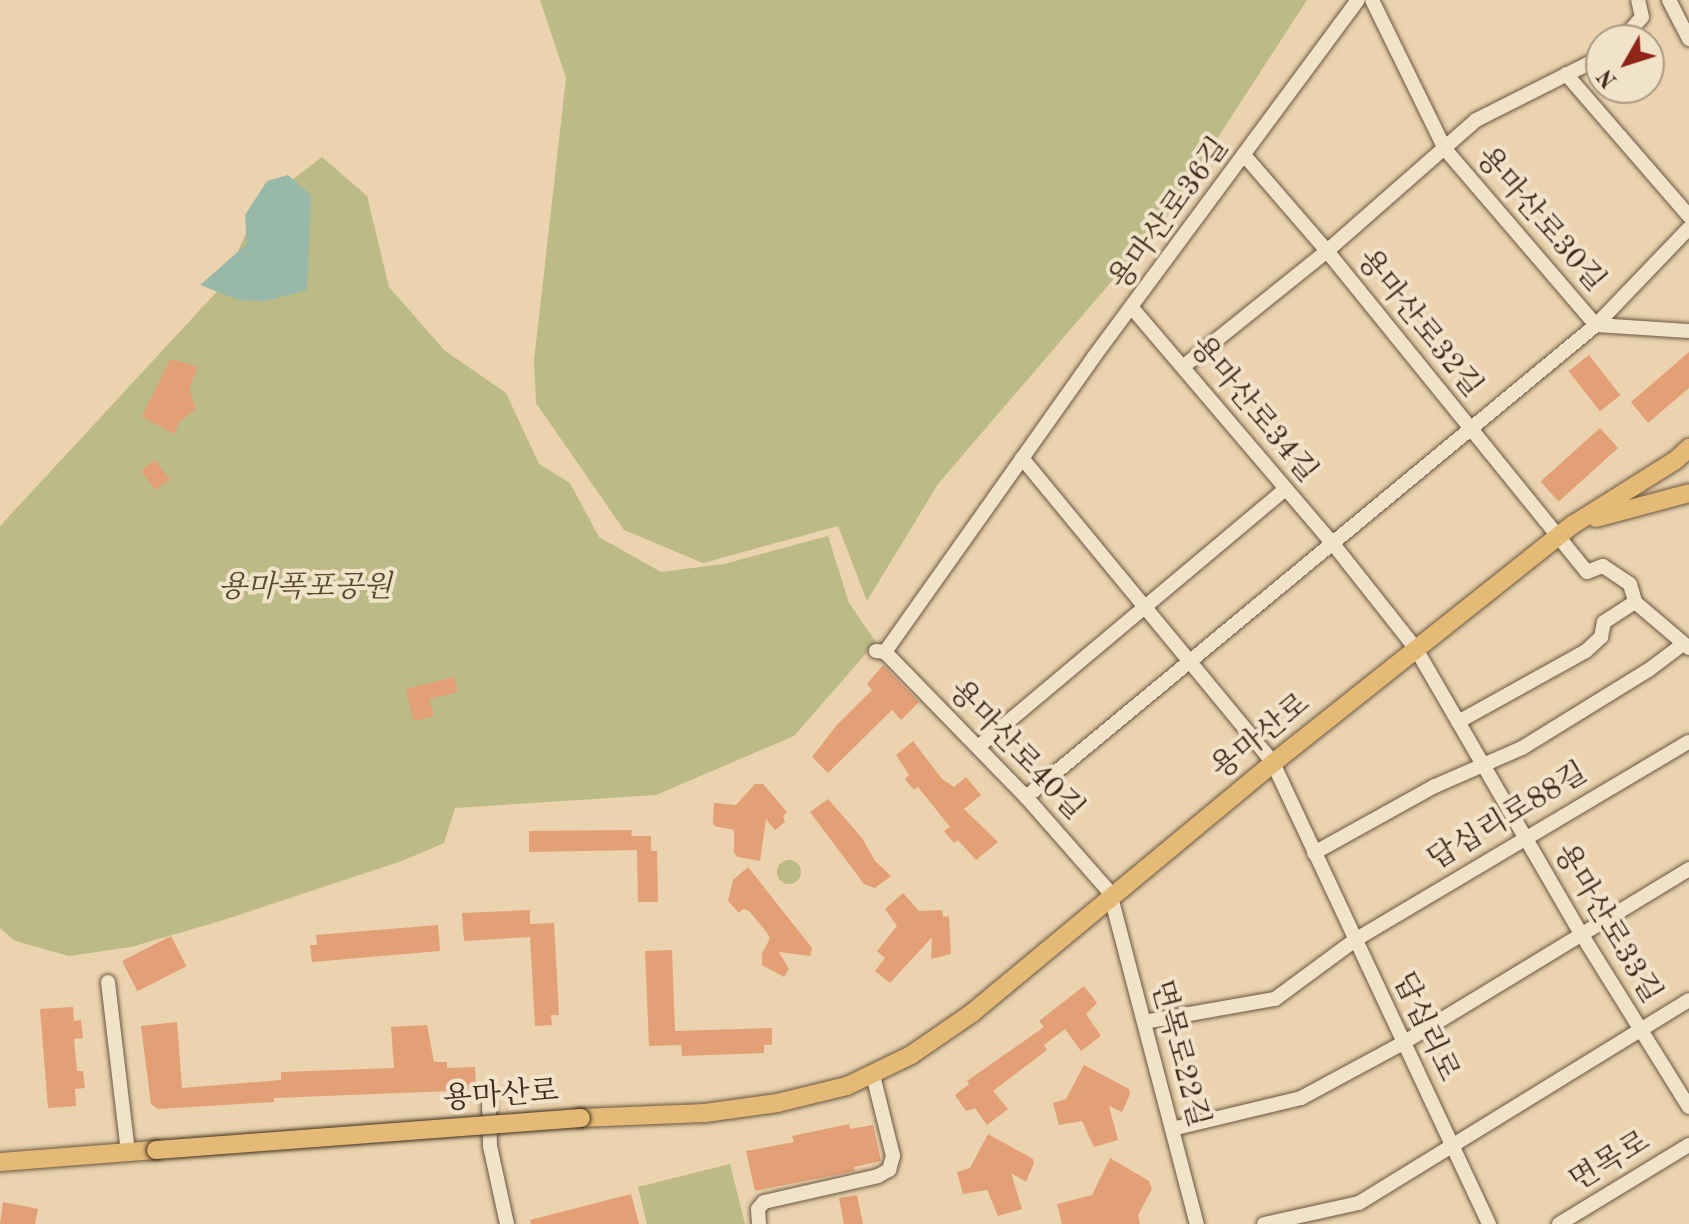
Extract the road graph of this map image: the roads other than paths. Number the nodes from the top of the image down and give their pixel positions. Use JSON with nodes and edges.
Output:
{"nodes":[{"id":1,"x":1358,"y":0,"type":"edge"},
{"id":2,"x":1372,"y":0,"type":"edge"},
{"id":3,"x":1638,"y":0,"type":"edge"},
{"id":4,"x":1669,"y":0,"type":"edge"},
{"id":5,"x":1636,"y":24,"type":"edge"},
{"id":6,"x":1689,"y":39,"type":"edge"},
{"id":7,"x":1585,"y":65,"type":"edge"},
{"id":8,"x":1566,"y":74,"type":"junction"},
{"id":9,"x":1445,"y":149,"type":"junction"},
{"id":10,"x":1245,"y":156,"type":"junction"},
{"id":11,"x":1689,"y":216,"type":"edge"},
{"id":12,"x":1689,"y":228,"type":"edge"},
{"id":13,"x":1327,"y":251,"type":"junction"},
{"id":14,"x":1133,"y":309,"type":"junction"},
{"id":15,"x":1596,"y":325,"type":"junction"},
{"id":16,"x":1689,"y":331,"type":"edge"},
{"id":17,"x":1184,"y":366,"type":"junction"},
{"id":18,"x":1472,"y":430,"type":"junction"},
{"id":19,"x":1689,"y":448,"type":"edge"},
{"id":20,"x":1022,"y":458,"type":"junction"},
{"id":21,"x":1285,"y":489,"type":"junction"},
{"id":22,"x":1689,"y":493,"type":"edge"},
{"id":23,"x":1567,"y":530,"type":"junction"},
{"id":24,"x":1334,"y":545,"type":"junction"},
{"id":25,"x":1635,"y":602,"type":"junction"},
{"id":26,"x":1145,"y":608,"type":"junction"},
{"id":27,"x":1686,"y":646,"type":"edge"},
{"id":28,"x":1416,"y":649,"type":"junction"},
{"id":29,"x":880,"y":652,"type":"joint"},
{"id":30,"x":1189,"y":663,"type":"junction"},
{"id":31,"x":1458,"y":722,"type":"junction"},
{"id":32,"x":1689,"y":742,"type":"edge"},
{"id":33,"x":978,"y":747,"type":"junction"},
{"id":34,"x":1273,"y":763,"type":"junction"},
{"id":35,"x":1484,"y":765,"type":"junction"},
{"id":36,"x":1026,"y":797,"type":"junction"},
{"id":37,"x":1525,"y":836,"type":"junction"},
{"id":38,"x":1314,"y":853,"type":"junction"},
{"id":39,"x":1689,"y":869,"type":"edge"},
{"id":40,"x":1112,"y":896,"type":"junction"},
{"id":41,"x":1580,"y":932,"type":"junction"},
{"id":42,"x":1355,"y":940,"type":"junction"},
{"id":43,"x":108,"y":982,"type":"dead end"},
{"id":44,"x":1689,"y":1000,"type":"edge"},
{"id":45,"x":1144,"y":1022,"type":"junction"},
{"id":46,"x":1640,"y":1030,"type":"junction"},
{"id":47,"x":1403,"y":1043,"type":"junction"},
{"id":48,"x":873,"y":1075,"type":"junction"},
{"id":49,"x":489,"y":1102,"type":"dead end"},
{"id":50,"x":1689,"y":1107,"type":"edge"},
{"id":51,"x":1172,"y":1129,"type":"junction"},
{"id":52,"x":1689,"y":1145,"type":"edge"},
{"id":53,"x":1452,"y":1148,"type":"junction"},
{"id":54,"x":128,"y":1152,"type":"junction"},
{"id":55,"x":0,"y":1162,"type":"edge"},
{"id":56,"x":507,"y":1224,"type":"edge"},
{"id":57,"x":759,"y":1224,"type":"edge"},
{"id":58,"x":1197,"y":1224,"type":"edge"},
{"id":59,"x":1264,"y":1224,"type":"edge"},
{"id":60,"x":1489,"y":1224,"type":"edge"},
{"id":61,"x":1559,"y":1224,"type":"edge"}],
"edges":[{"from":1,"to":10,"type":"street","name":"용마산로36길"},
{"from":2,"to":9,"type":"street","name":"용마산로30길"},
{"from":3,"to":5,"type":"street"},
{"from":4,"to":6,"type":"street"},
{"from":7,"to":8,"type":"street"},
{"from":8,"to":9,"type":"street"},
{"from":8,"to":11,"type":"street"},
{"from":9,"to":13,"type":"street","name":"용마산로30길"},
{"from":9,"to":15,"type":"street","name":"용마산로30길"},
{"from":10,"to":13,"type":"street","name":"용마산로32길"},
{"from":10,"to":14,"type":"street","name":"용마산로36길"},
{"from":12,"to":15,"type":"street"},
{"from":13,"to":17,"type":"street","name":"용마산로32길"},
{"from":13,"to":18,"type":"street","name":"용마산로32길"},
{"from":14,"to":17,"type":"street","name":"용마산로34길"},
{"from":14,"to":20,"type":"street","name":"용마산로36길"},
{"from":15,"to":16,"type":"street","name":"용마산로30길"},
{"from":15,"to":18,"type":"street","name":"용마산로30길"},
{"from":17,"to":21,"type":"street","name":"용마산로34길"},
{"from":18,"to":23,"type":"street","name":"용마산로32길"},
{"from":18,"to":24,"type":"street","name":"용마산로32길"},
{"from":19,"to":23,"type":"main road","name":"용마산로"},
{"from":20,"to":26,"type":"street"},
{"from":20,"to":29,"type":"street","name":"용마산로36길"},
{"from":21,"to":24,"type":"street","name":"용마산로34길"},
{"from":21,"to":26,"type":"street"},
{"from":22,"to":23,"type":"main road"},
{"from":23,"to":25,"type":"street","name":"용마산로32길"},
{"from":23,"to":28,"type":"main road","name":"용마산로"},
{"from":24,"to":28,"type":"street","name":"용마산로34길"},
{"from":24,"to":30,"type":"street"},
{"from":25,"to":27,"type":"street"},
{"from":25,"to":31,"type":"street"},
{"from":26,"to":30,"type":"street"},
{"from":26,"to":33,"type":"street"},
{"from":27,"to":35,"type":"street"},
{"from":28,"to":31,"type":"street","name":"용마산로33길"},
{"from":28,"to":34,"type":"main road","name":"용마산로"},
{"from":29,"to":33,"type":"street","name":"용마산로40길"},
{"from":30,"to":34,"type":"street"},
{"from":30,"to":36,"type":"street"},
{"from":31,"to":35,"type":"street","name":"용마산로33길"},
{"from":32,"to":37,"type":"street","name":"답십리로88길"},
{"from":33,"to":36,"type":"street","name":"용마산로40길"},
{"from":34,"to":38,"type":"street","name":"답십리로"},
{"from":34,"to":40,"type":"main road","name":"용마산로"},
{"from":35,"to":37,"type":"street","name":"용마산로33길"},
{"from":35,"to":38,"type":"street"},
{"from":36,"to":40,"type":"street","name":"용마산로40길"},
{"from":37,"to":41,"type":"street","name":"용마산로33길"},
{"from":37,"to":42,"type":"street","name":"답십리로88길"},
{"from":38,"to":42,"type":"street","name":"답십리로"},
{"from":39,"to":41,"type":"street"},
{"from":40,"to":45,"type":"street","name":"면목로22길"},
{"from":40,"to":48,"type":"main road","name":"용마산로"},
{"from":41,"to":46,"type":"street","name":"용마산로33길"},
{"from":41,"to":47,"type":"street"},
{"from":42,"to":45,"type":"street","name":"답십리로88길"},
{"from":42,"to":47,"type":"street","name":"답십리로"},
{"from":43,"to":54,"type":"street"},
{"from":44,"to":46,"type":"street"},
{"from":45,"to":51,"type":"street","name":"면목로22길"},
{"from":46,"to":50,"type":"street","name":"용마산로33길"},
{"from":46,"to":53,"type":"street"},
{"from":47,"to":51,"type":"street"},
{"from":47,"to":53,"type":"street","name":"답십리로"},
{"from":48,"to":54,"type":"main road","name":"용마산로","bridge":true},
{"from":48,"to":57,"type":"street"},
{"from":49,"to":56,"type":"street"},
{"from":51,"to":58,"type":"street","name":"면목로22길"},
{"from":52,"to":61,"type":"street","name":"면목로"},
{"from":53,"to":59,"type":"street"},
{"from":53,"to":60,"type":"street","name":"답십리로"},
{"from":54,"to":55,"type":"main road","name":"용마산로"}]}
